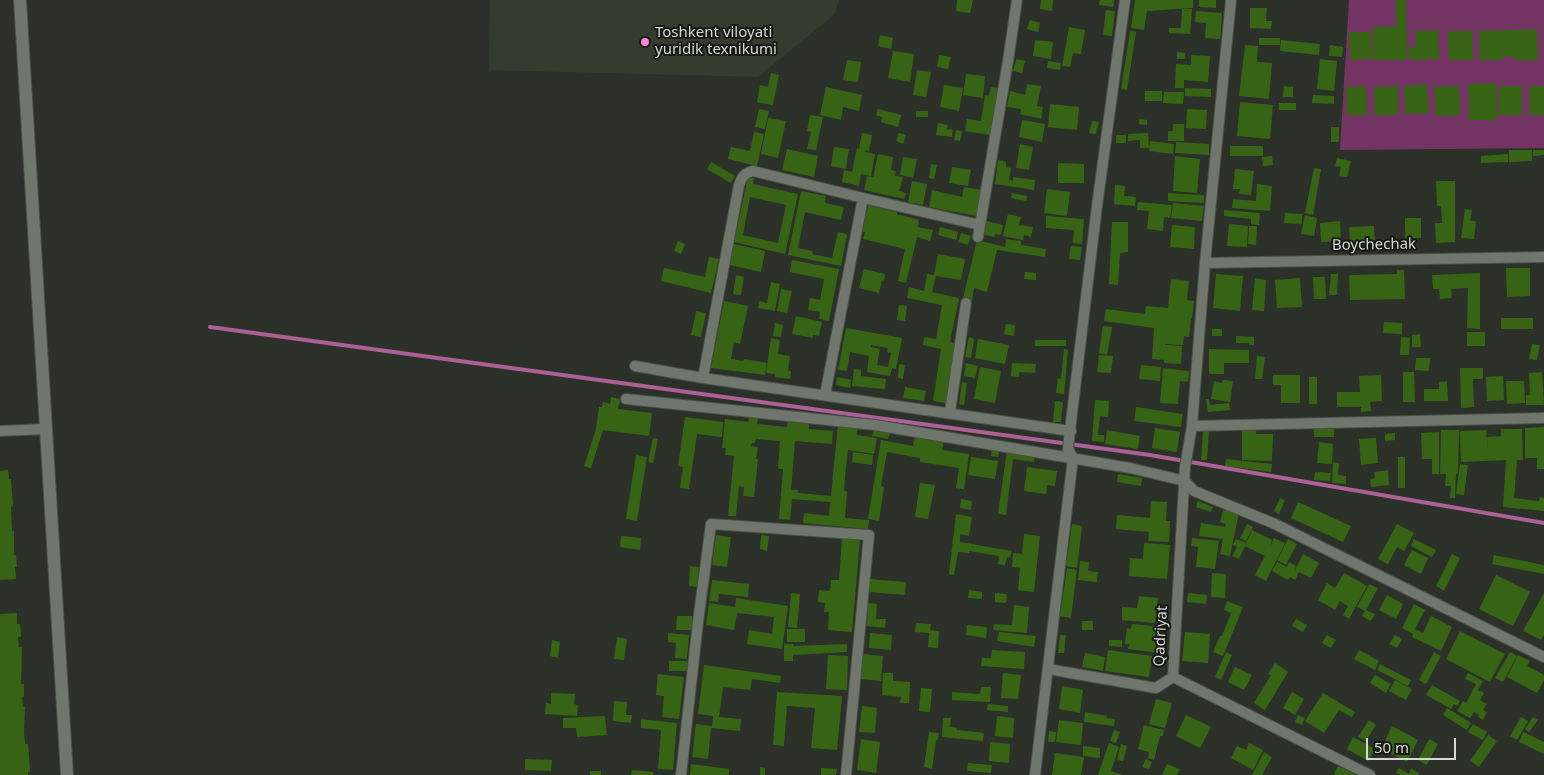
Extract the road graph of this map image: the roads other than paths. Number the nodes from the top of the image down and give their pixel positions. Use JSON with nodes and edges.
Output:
{"nodes":[{"id":1,"x":20,"y":0,"type":"edge"},
{"id":2,"x":1017,"y":0,"type":"edge"},
{"id":3,"x":1125,"y":0,"type":"edge"},
{"id":4,"x":1231,"y":0,"type":"edge"},
{"id":5,"x":863,"y":198,"type":"junction"},
{"id":6,"x":980,"y":225,"type":"junction"},
{"id":7,"x":978,"y":238,"type":"dead end"},
{"id":8,"x":1544,"y":257,"type":"edge"},
{"id":9,"x":1205,"y":263,"type":"junction"},
{"id":10,"x":966,"y":303,"type":"dead end"},
{"id":11,"x":635,"y":366,"type":"dead end"},
{"id":12,"x":703,"y":378,"type":"junction"},
{"id":13,"x":825,"y":394,"type":"junction"},
{"id":14,"x":626,"y":399,"type":"dead end"},
{"id":15,"x":950,"y":412,"type":"junction"},
{"id":16,"x":1544,"y":418,"type":"edge"},
{"id":17,"x":1192,"y":426,"type":"junction"},
{"id":18,"x":45,"y":429,"type":"junction"},
{"id":19,"x":0,"y":431,"type":"edge"},
{"id":20,"x":1070,"y":444,"type":"junction"},
{"id":21,"x":1185,"y":481,"type":"junction"},
{"id":22,"x":1544,"y":657,"type":"edge"},
{"id":23,"x":1048,"y":669,"type":"junction"},
{"id":24,"x":1173,"y":677,"type":"junction"},
{"id":25,"x":67,"y":775,"type":"edge"},
{"id":26,"x":681,"y":775,"type":"edge"},
{"id":27,"x":846,"y":775,"type":"edge"},
{"id":28,"x":1035,"y":775,"type":"edge"},
{"id":29,"x":1370,"y":775,"type":"edge"}],
"edges":[{"from":1,"to":18,"type":"street"},
{"from":2,"to":6,"type":"street"},
{"from":3,"to":20,"type":"street"},
{"from":4,"to":9,"type":"street","name":"Qadriyat"},
{"from":5,"to":6,"type":"street"},
{"from":5,"to":12,"type":"street"},
{"from":5,"to":13,"type":"street"},
{"from":6,"to":7,"type":"street"},
{"from":8,"to":9,"type":"street","name":"Boychechak"},
{"from":9,"to":17,"type":"street","name":"Qadriyat"},
{"from":10,"to":15,"type":"street"},
{"from":11,"to":12,"type":"street"},
{"from":12,"to":13,"type":"street"},
{"from":13,"to":15,"type":"street"},
{"from":14,"to":20,"type":"street"},
{"from":15,"to":20,"type":"street"},
{"from":16,"to":17,"type":"street"},
{"from":17,"to":21,"type":"street","name":"Qadriyat"},
{"from":18,"to":19,"type":"street"},
{"from":18,"to":25,"type":"street"},
{"from":20,"to":21,"type":"street"},
{"from":20,"to":23,"type":"street"},
{"from":21,"to":22,"type":"street"},
{"from":21,"to":24,"type":"street","name":"Qadriyat"},
{"from":23,"to":24,"type":"street"},
{"from":23,"to":28,"type":"street"},
{"from":24,"to":29,"type":"street","name":"Qadriyat"},
{"from":26,"to":27,"type":"street"}]}
